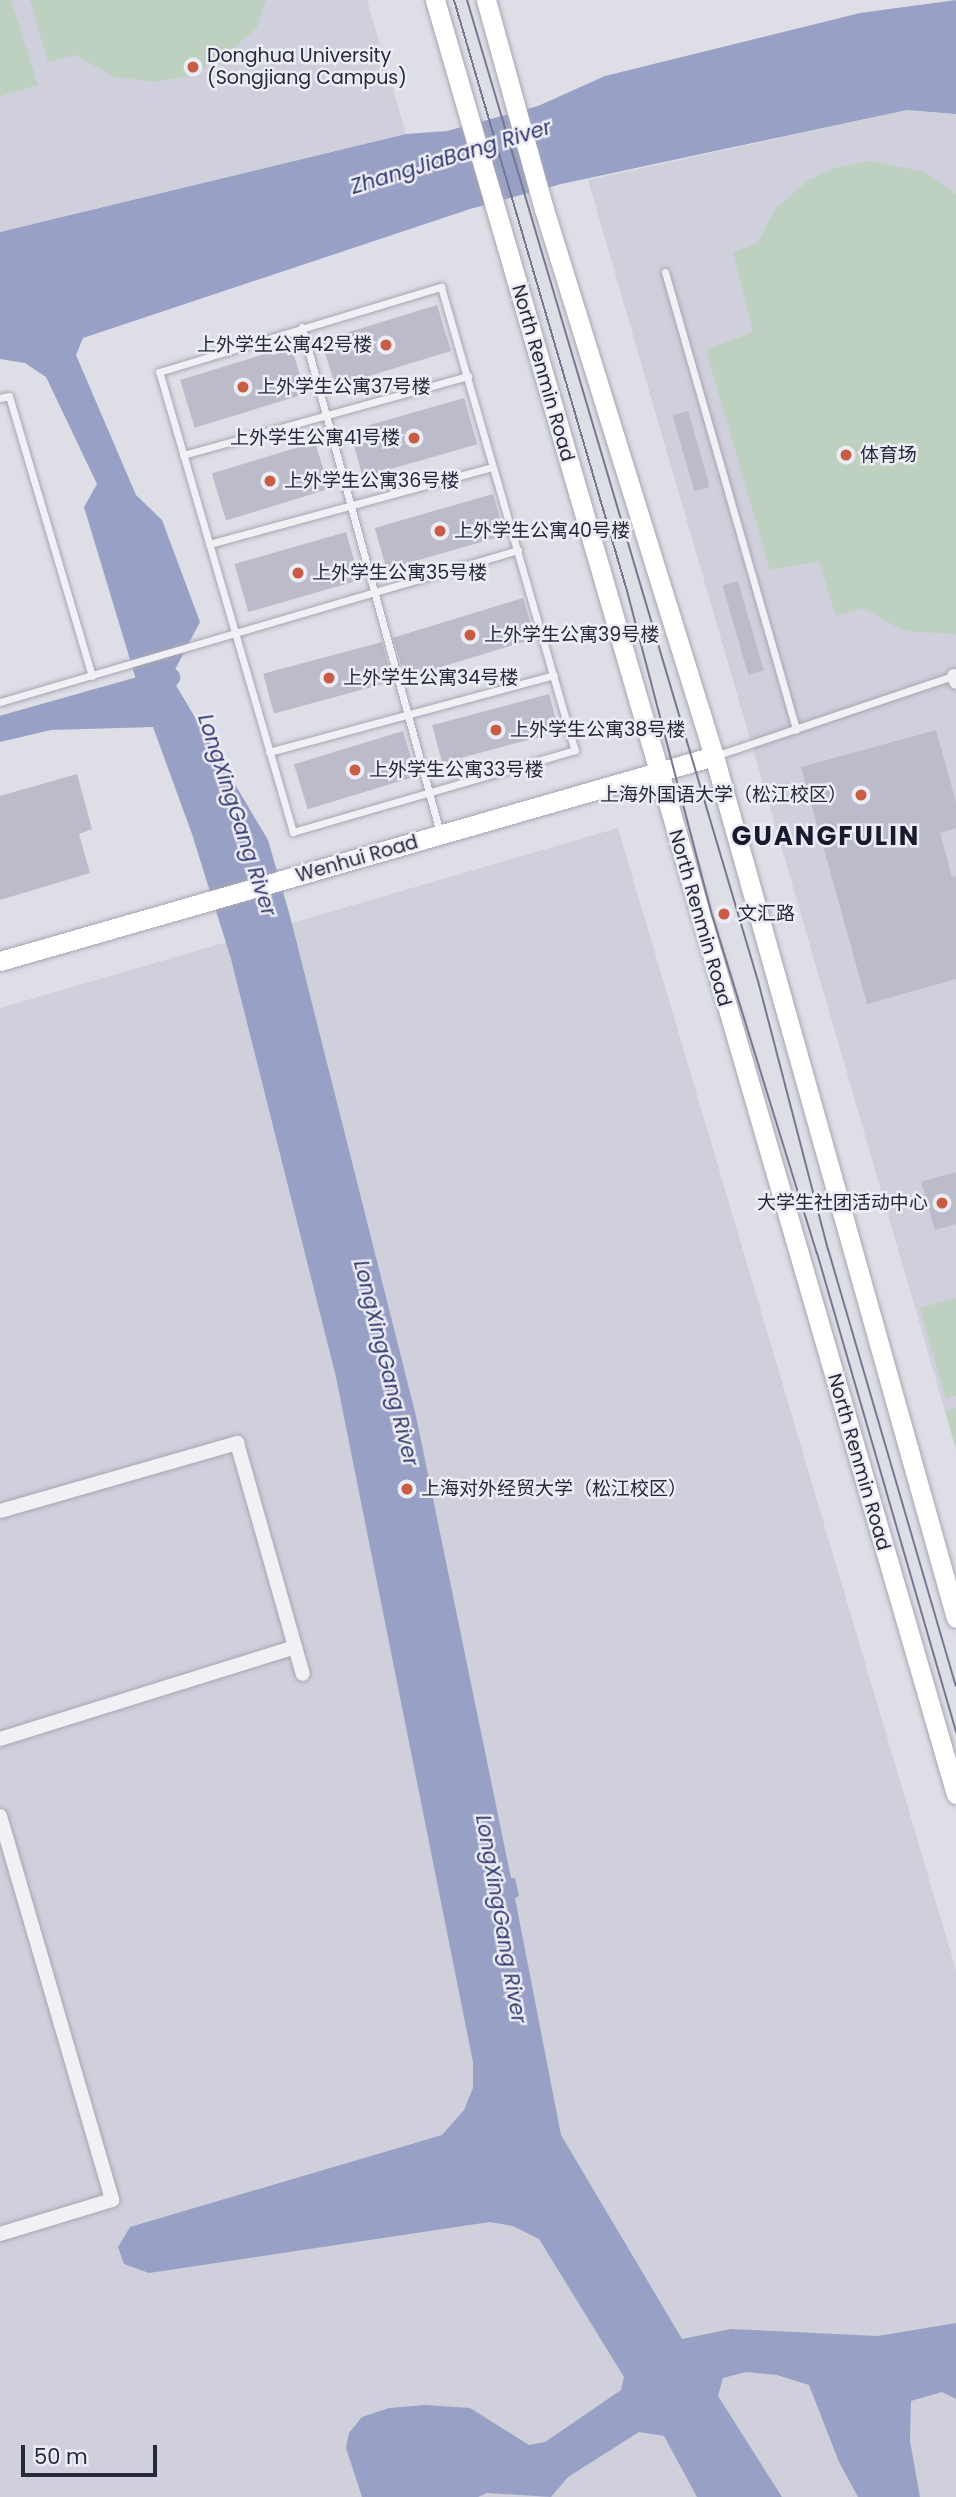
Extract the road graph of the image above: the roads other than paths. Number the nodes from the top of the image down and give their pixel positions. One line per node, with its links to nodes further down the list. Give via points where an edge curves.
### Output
1 (435, 0): 23 (main road, North Renmin Road)
2 (486, 0): 22 (main road, via 544,209)
3 (665, 272): 20 (lane)
4 (302, 327): 5 (lane, via 441,287); 7 (lane); 8 (lane, via 159,372)
5 (468, 376): 7 (lane); 9 (lane)
6 (0, 398): 16 (lane, via 9,396)
7 (327, 415): 8 (lane); 10 (lane)
8 (183, 455): 11 (lane)
9 (493, 467): 10 (lane); 12 (lane)
10 (352, 505): 11 (lane); 13 (lane)
11 (209, 544): 14 (lane)
12 (517, 550): 13 (lane); 15 (lane)
13 (376, 590): 14 (lane); 19 (lane)
14 (234, 631): 16 (lane, via 124,662); 21 (lane)
15 (554, 675): 19 (lane); 24 (lane, via 575,750)
16 (92, 676): 18 (lane)
17 (955, 677): 20 (lane)
18 (0, 702)
19 (410, 714): 21 (lane); 24 (lane)
20 (796, 730): 22 (lane)
21 (270, 752): 24 (lane, via 293,832)
22 (714, 756): 23 (main road, Wenhui Road); 28 (main road)
23 (658, 771): 25 (main road, Wenhui Road); 32 (main road, North Renmin Road)
24 (430, 790): 25 (lane)
25 (440, 835): 26 (main road, Wenhui Road)
26 (0, 961)
27 (0, 1511): 29 (street, via 237,1443)
28 (956, 1618)
29 (295, 1647): 30 (street); 31 (street)
30 (303, 1674)
31 (0, 1739)
32 (956, 1794)
33 (0, 1816): 34 (street, via 112,2200)
34 (0, 2234)

